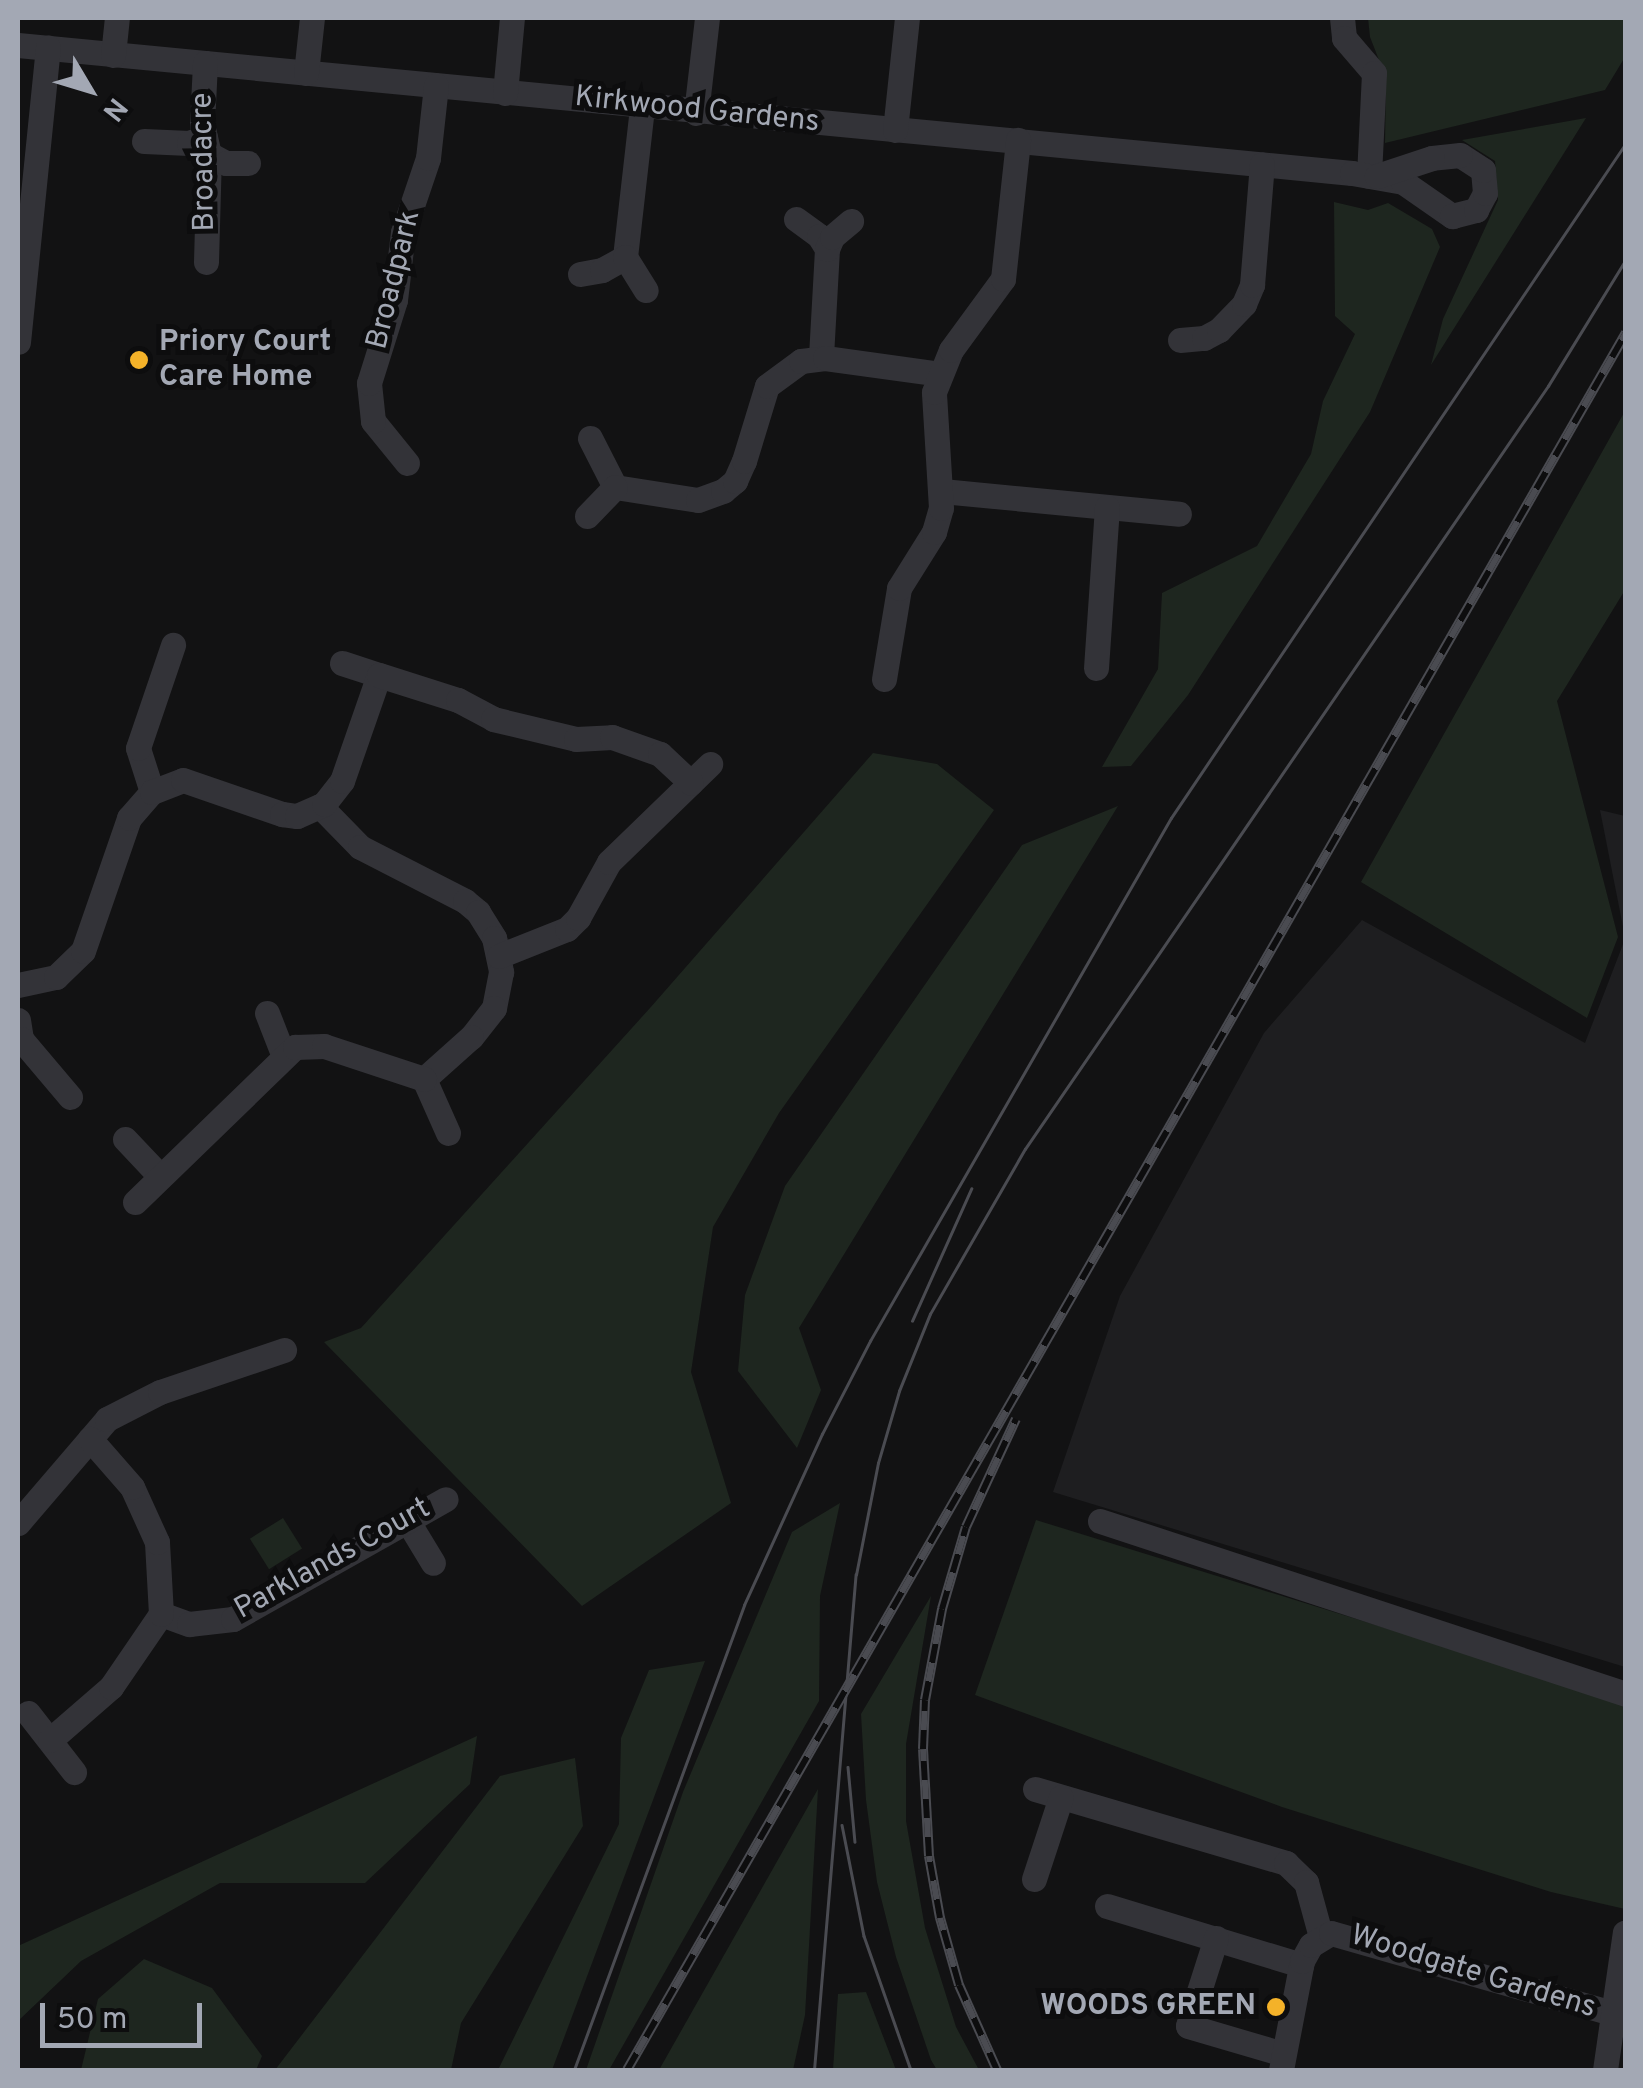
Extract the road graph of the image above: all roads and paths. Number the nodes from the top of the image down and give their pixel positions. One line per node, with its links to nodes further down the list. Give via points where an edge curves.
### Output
1 (117, 18): 9 (street)
2 (312, 18): 11 (street)
3 (512, 18): 13 (street)
4 (707, 18): 15 (street)
5 (906, 18): 16 (street)
6 (1342, 18): 21 (street, Kirkwood Gardens, via 1344,38 1374,73 1373,176)
7 (18, 45): 8 (street, Kirkwood Gardens)
8 (48, 48): 9 (street, Kirkwood Gardens); 30 (street)
9 (113, 55): 10 (street, Kirkwood Gardens)
10 (205, 62): 11 (street, Kirkwood Gardens); 19 (street, Broadacre)
11 (306, 72): 12 (street, Kirkwood Gardens)
12 (436, 85): 13 (street, Kirkwood Gardens); 34 (street, Broadpark, via 428,158 402,232 396,300 369,383 382,438)
13 (505, 93): 14 (street, Kirkwood Gardens)
14 (642, 107): 15 (street, Kirkwood Gardens); 25 (street)
15 (696, 113): 16 (street, Kirkwood Gardens)
16 (895, 130): 17 (street, Kirkwood Gardens)
17 (1018, 140): 21 (street, Kirkwood Gardens); 32 (street, via 1003,278)
18 (144, 141): 19 (street)
19 (208, 146): 20 (street, via 226,163); 26 (street, Broadacre)
20 (248, 163)
21 (1262, 164): 29 (street, via 1252,285 1244,304 1219,330)
22 (796, 219): 24 (street)
23 (851, 221): 24 (street)
24 (827, 249): 31 (street)
25 (625, 257): 27 (street); 28 (street)
26 (206, 262)
27 (580, 274)
28 (646, 290)
29 (1180, 340)
30 (18, 342)
31 (821, 358): 32 (street); 35 (street, via 801,361 767,386 744,462 722,491 698,500)
32 (940, 374): 36 (street, via 932,410)
33 (590, 438): 35 (street)
34 (407, 463)
35 (614, 486): 39 (street)
36 (942, 490): 37 (street); 44 (street, via 934,532 900,588)
37 (1107, 507): 38 (street); 42 (street)
38 (1178, 514)
39 (587, 516)
40 (172, 645): 47 (street, via 138,748)
41 (342, 663): 43 (street)
42 (1096, 668)
43 (379, 675): 46 (street, via 494,719 628,742 660,754); 48 (street, via 342,781)
44 (884, 679)
45 (710, 764): 46 (street)
46 (690, 783): 49 (street, via 609,862 566,929)
47 (152, 792): 48 (street, via 184,780 282,814 297,816); 50 (street, via 129,818 83,951 56,978)
48 (320, 806): 49 (street, via 360,847 478,912)
49 (499, 956): 54 (street, via 499,990 485,1024)
50 (18, 985)
51 (267, 1014): 53 (street)
52 (18, 1020): 55 (street, via 21,1039)
53 (283, 1054): 54 (street, via 324,1046); 58 (street)
54 (424, 1078): 56 (street)
55 (70, 1097)
56 (448, 1132)
57 (125, 1139): 58 (street)
58 (160, 1176): 59 (street)
59 (135, 1202)
60 (284, 1350): 61 (street, via 160,1392 108,1419)
61 (90, 1439): 65 (street); 67 (street, via 132,1487 157,1542)
62 (446, 1499): 63 (street, Parklands Court)
63 (407, 1520): 66 (street); 67 (street, Parklands Court, via 233,1618 189,1624)
64 (1100, 1521): 68 (street)
65 (18, 1523)
66 (433, 1564)
67 (161, 1614): 70 (street, via 111,1686)
68 (1626, 1694)
69 (28, 1712): 70 (street)
70 (50, 1740): 71 (street)
71 (74, 1772)
72 (1035, 1789): 73 (street, Woodgate Gardens)
73 (1061, 1797): 74 (street); 77 (street, Woodgate Gardens, via 1286,1862 1306,1882)
74 (1034, 1879)
75 (1108, 1906): 78 (street)
76 (1625, 1932): 80 (street)
77 (1321, 1937): 79 (street, Woodgate Gardens); 80 (street, Woodgate Gardens, via 1340,1932)
78 (1216, 1938): 79 (street); 81 (street, via 1188,2026)
79 (1301, 1965): 81 (street, Woodgate Gardens)
80 (1619, 2016): 82 (street)
81 (1282, 2062)
82 (1605, 2070)

